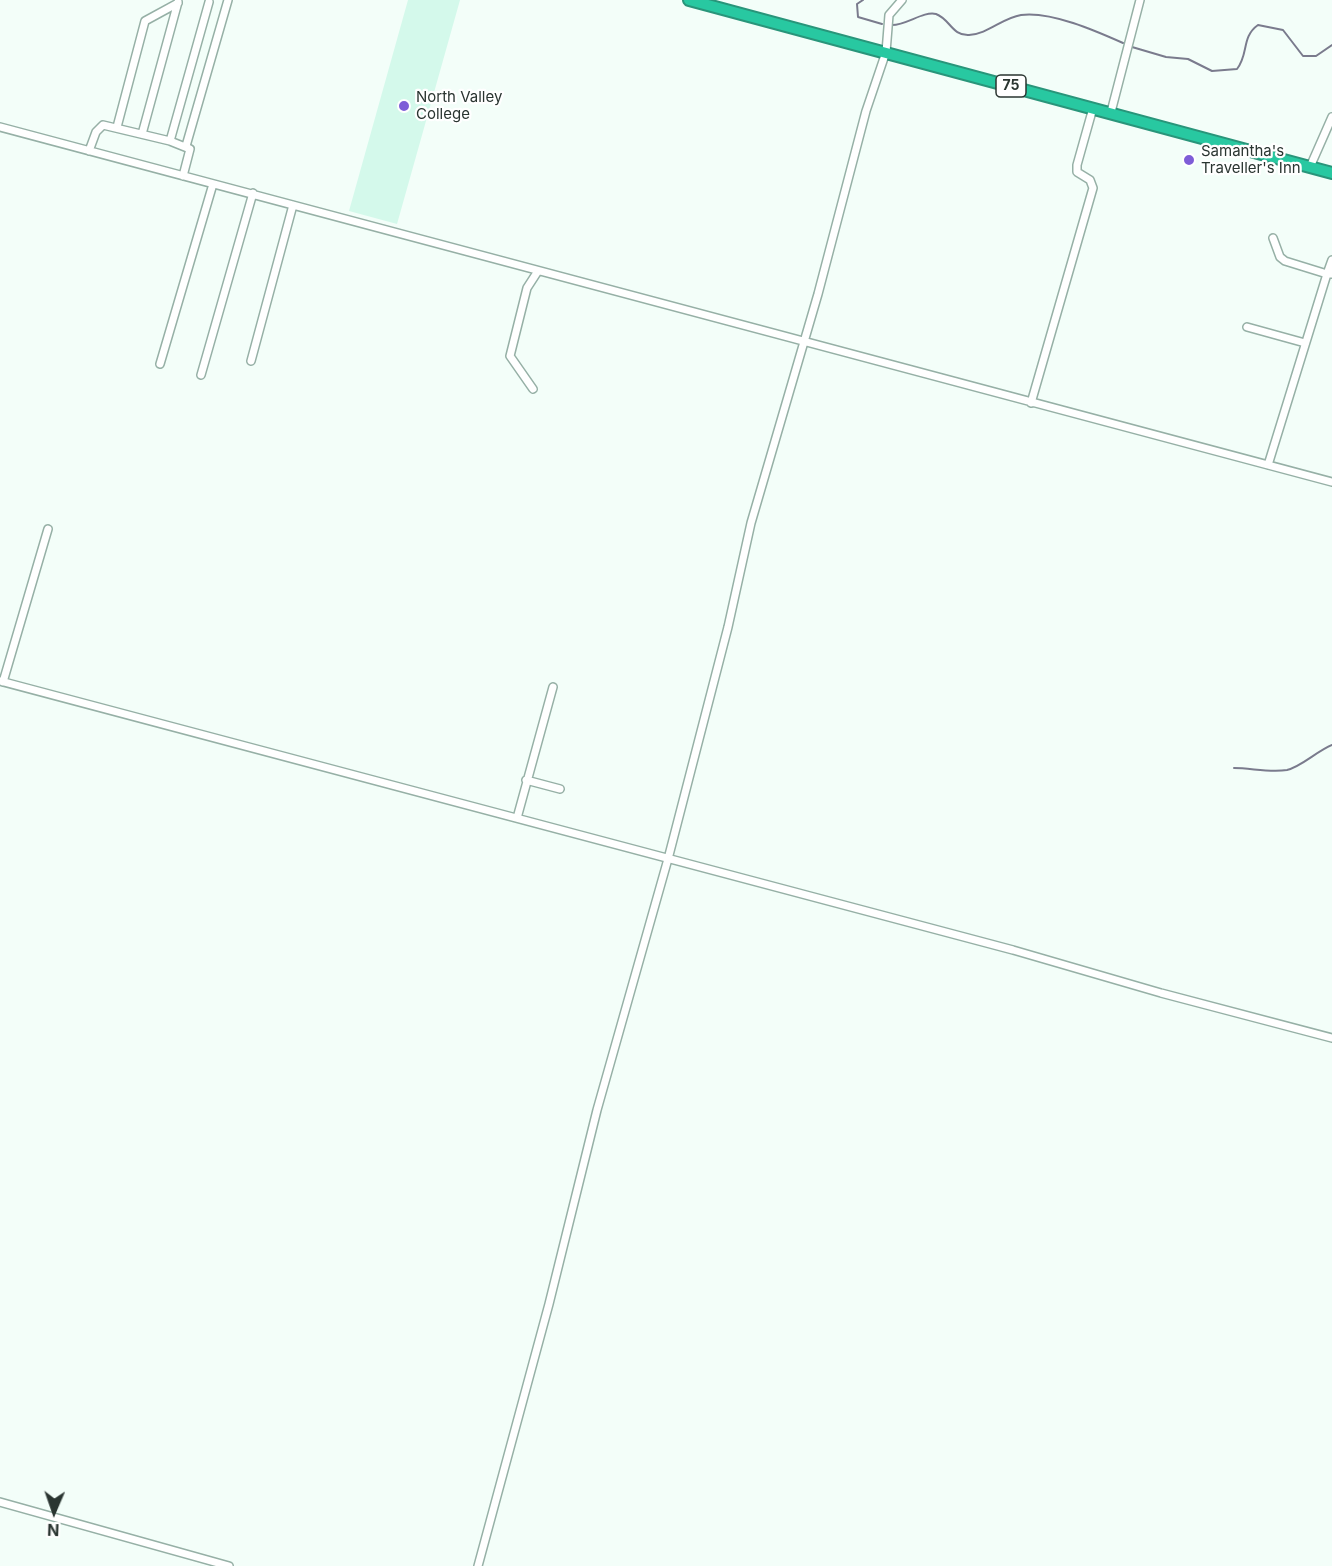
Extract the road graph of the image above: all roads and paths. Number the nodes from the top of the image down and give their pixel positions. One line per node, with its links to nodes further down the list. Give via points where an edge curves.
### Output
1 (228, 0): 15 (street)
2 (690, 0): 7 (highway, 75)
3 (902, 0): 7 (street, via 889,15)
4 (1140, 0): 9 (street)
5 (178, 2): 12 (street, via 145,21); 13 (street)
6 (209, 2): 14 (street)
7 (886, 52): 8 (highway, 75); 28 (street, via 866,111)
8 (1093, 108): 9 (highway, 75); 34 (street, via 1077,165 1077,172 1090,180 1093,189)
9 (1111, 112): 17 (highway, 75)
10 (1332, 117): 17 (street)
11 (0, 127): 16 (street)
12 (117, 127): 13 (street); 16 (street, via 99,127)
13 (142, 134): 14 (street)
14 (170, 141): 15 (street)
15 (186, 147): 19 (street, via 190,151)
16 (89, 151): 19 (street)
17 (1310, 167): 18 (highway, 75)
18 (1332, 173)
19 (183, 176): 20 (street)
20 (213, 184): 21 (street); 31 (street)
21 (253, 194): 22 (street); 32 (street)
22 (293, 205): 25 (street); 30 (street)
23 (1273, 238): 26 (street, via 1282,259)
24 (1332, 260): 26 (street)
25 (538, 271): 28 (street); 33 (street, via 527,288 510,356)
26 (1330, 274): 29 (street)
27 (1247, 327): 29 (street)
28 (804, 342): 34 (street); 43 (street, via 751,523)
29 (1305, 343): 35 (street)
30 (251, 361)
31 (160, 364)
32 (201, 375)
33 (533, 389)
34 (1031, 403): 35 (street)
35 (1268, 465): 36 (street)
36 (1332, 482)
37 (48, 529): 38 (street)
38 (2, 682): 42 (street)
39 (553, 687): 40 (street)
40 (526, 780): 41 (street); 42 (street)
41 (561, 789)
42 (517, 818): 43 (street)
43 (668, 859): 44 (street); 47 (street, via 597,1110)
44 (1332, 1038)
45 (0, 1502): 46 (street)
46 (229, 1566)
47 (478, 1566)

